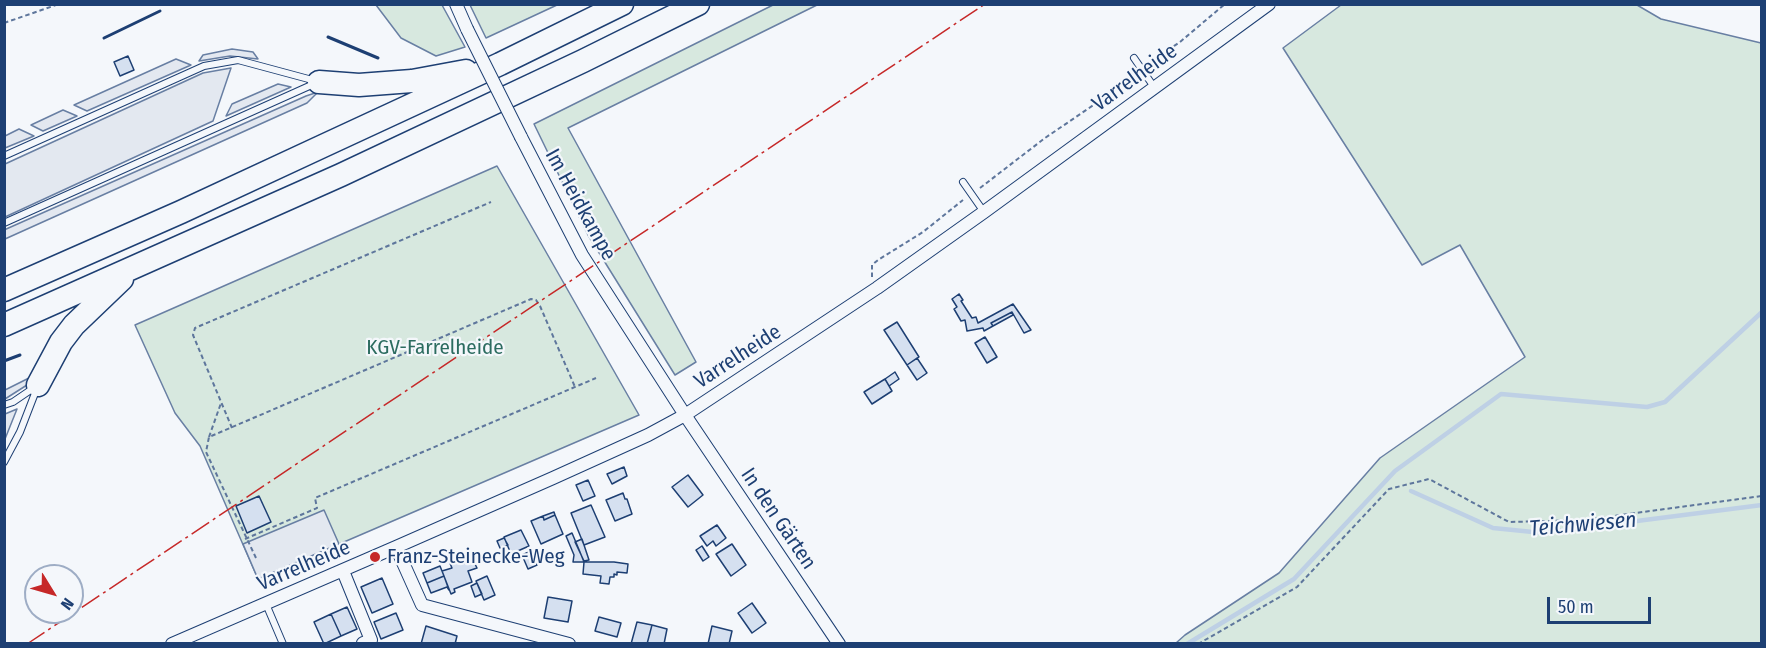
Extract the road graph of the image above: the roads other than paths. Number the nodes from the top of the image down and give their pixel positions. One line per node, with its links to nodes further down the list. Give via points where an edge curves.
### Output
1 (456, 4): 18 (street, Im Heidkampe, bridge, via 582,255)
2 (622, 4): 6 (highway)
3 (699, 4): 13 (highway, via 362,165)
4 (1269, 4): 8 (street, Varrelheide)
5 (1134, 58): 8 (lane)
6 (500, 64): 7 (highway, via 401,82); 14 (highway)
7 (319, 82): 9 (lane, via 238,60 204,66); 12 (lane)
8 (1154, 88): 11 (street, Varrelheide)
9 (4, 156)
10 (963, 182): 11 (lane)
11 (984, 212): 18 (street, Varrelheide, via 878,288)
12 (4, 223)
13 (133, 268): 15 (highway); 16 (highway, via 74,325)
14 (4, 290)
15 (4, 325)
16 (38, 385): 17 (lane); 19 (lane)
17 (4, 405)
18 (685, 415): 20 (street, Varrelheide); 27 (street, In den Gärten)
19 (4, 462)
20 (396, 548): 21 (street, Varrelheide); 26 (street, via 422,605)
21 (343, 570): 22 (street, Varrelheide); 23 (street, via 371,640)
22 (266, 603): 24 (street, Varrelheide); 25 (lane)
23 (363, 643)
24 (172, 644)
25 (283, 644)
26 (569, 644)
27 (839, 644)

